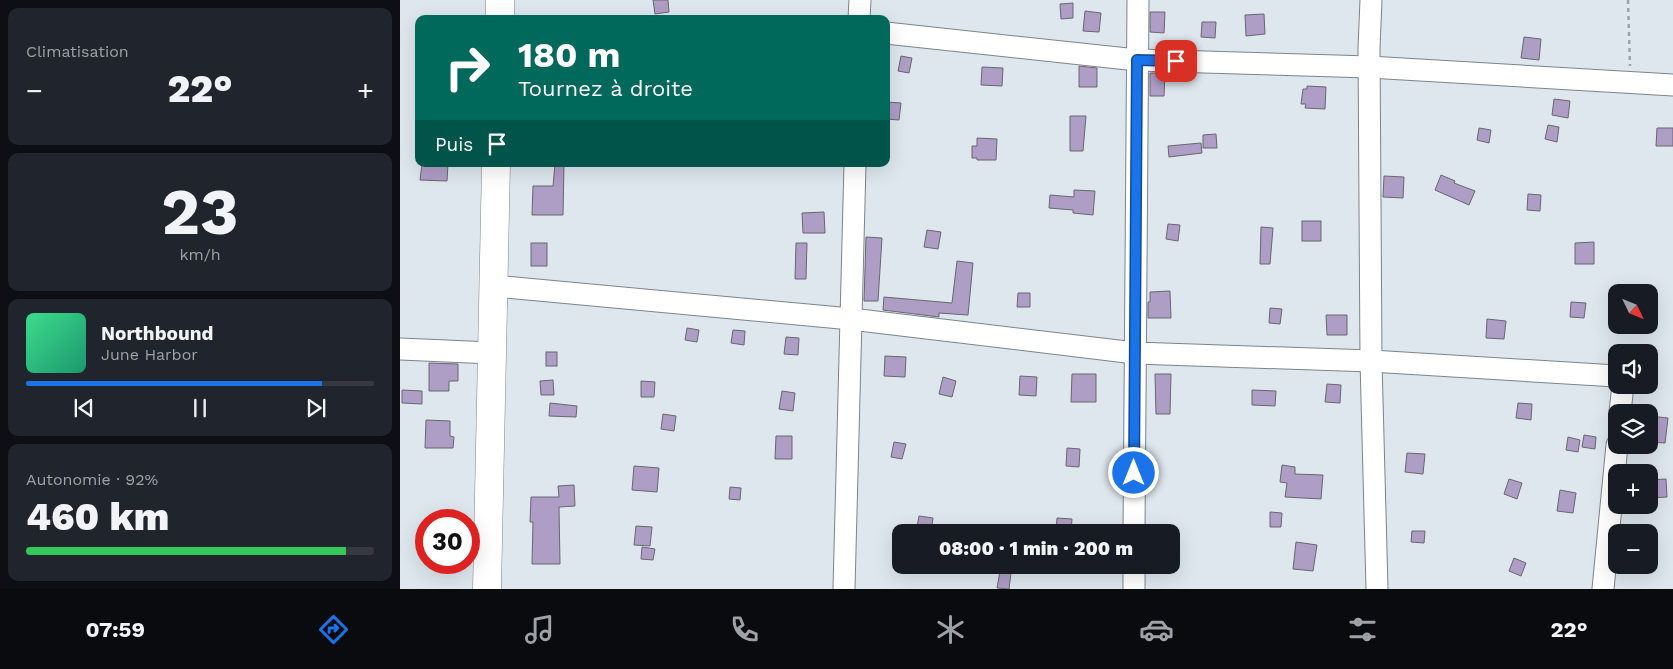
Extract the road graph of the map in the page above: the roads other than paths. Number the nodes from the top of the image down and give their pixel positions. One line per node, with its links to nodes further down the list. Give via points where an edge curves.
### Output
1 (500, 0): 5 (main road)
2 (860, 0): 6 (street)
3 (1138, 0): 8 (street)
4 (1371, 0): 9 (street)
5 (500, 15)
6 (859, 15)
7 (890, 33): 8 (street)
8 (1137, 60): 9 (street); 17 (street)
9 (1369, 67): 10 (street); 18 (street)
10 (1673, 85)
11 (496, 167): 13 (main road)
12 (855, 167): 14 (street)
13 (494, 286): 14 (street); 16 (main road)
14 (851, 319): 17 (street); 24 (street)
15 (400, 349): 16 (street)
16 (492, 353): 23 (main road)
17 (1135, 353): 18 (street); 21 (street)
18 (1372, 361): 19 (street); 26 (street)
19 (1608, 376)
20 (1616, 454): 27 (street)
21 (1134, 524)
22 (1134, 574): 25 (street)
23 (487, 589)
24 (844, 589)
25 (1134, 589)
26 (1377, 589)
27 (1603, 589)

